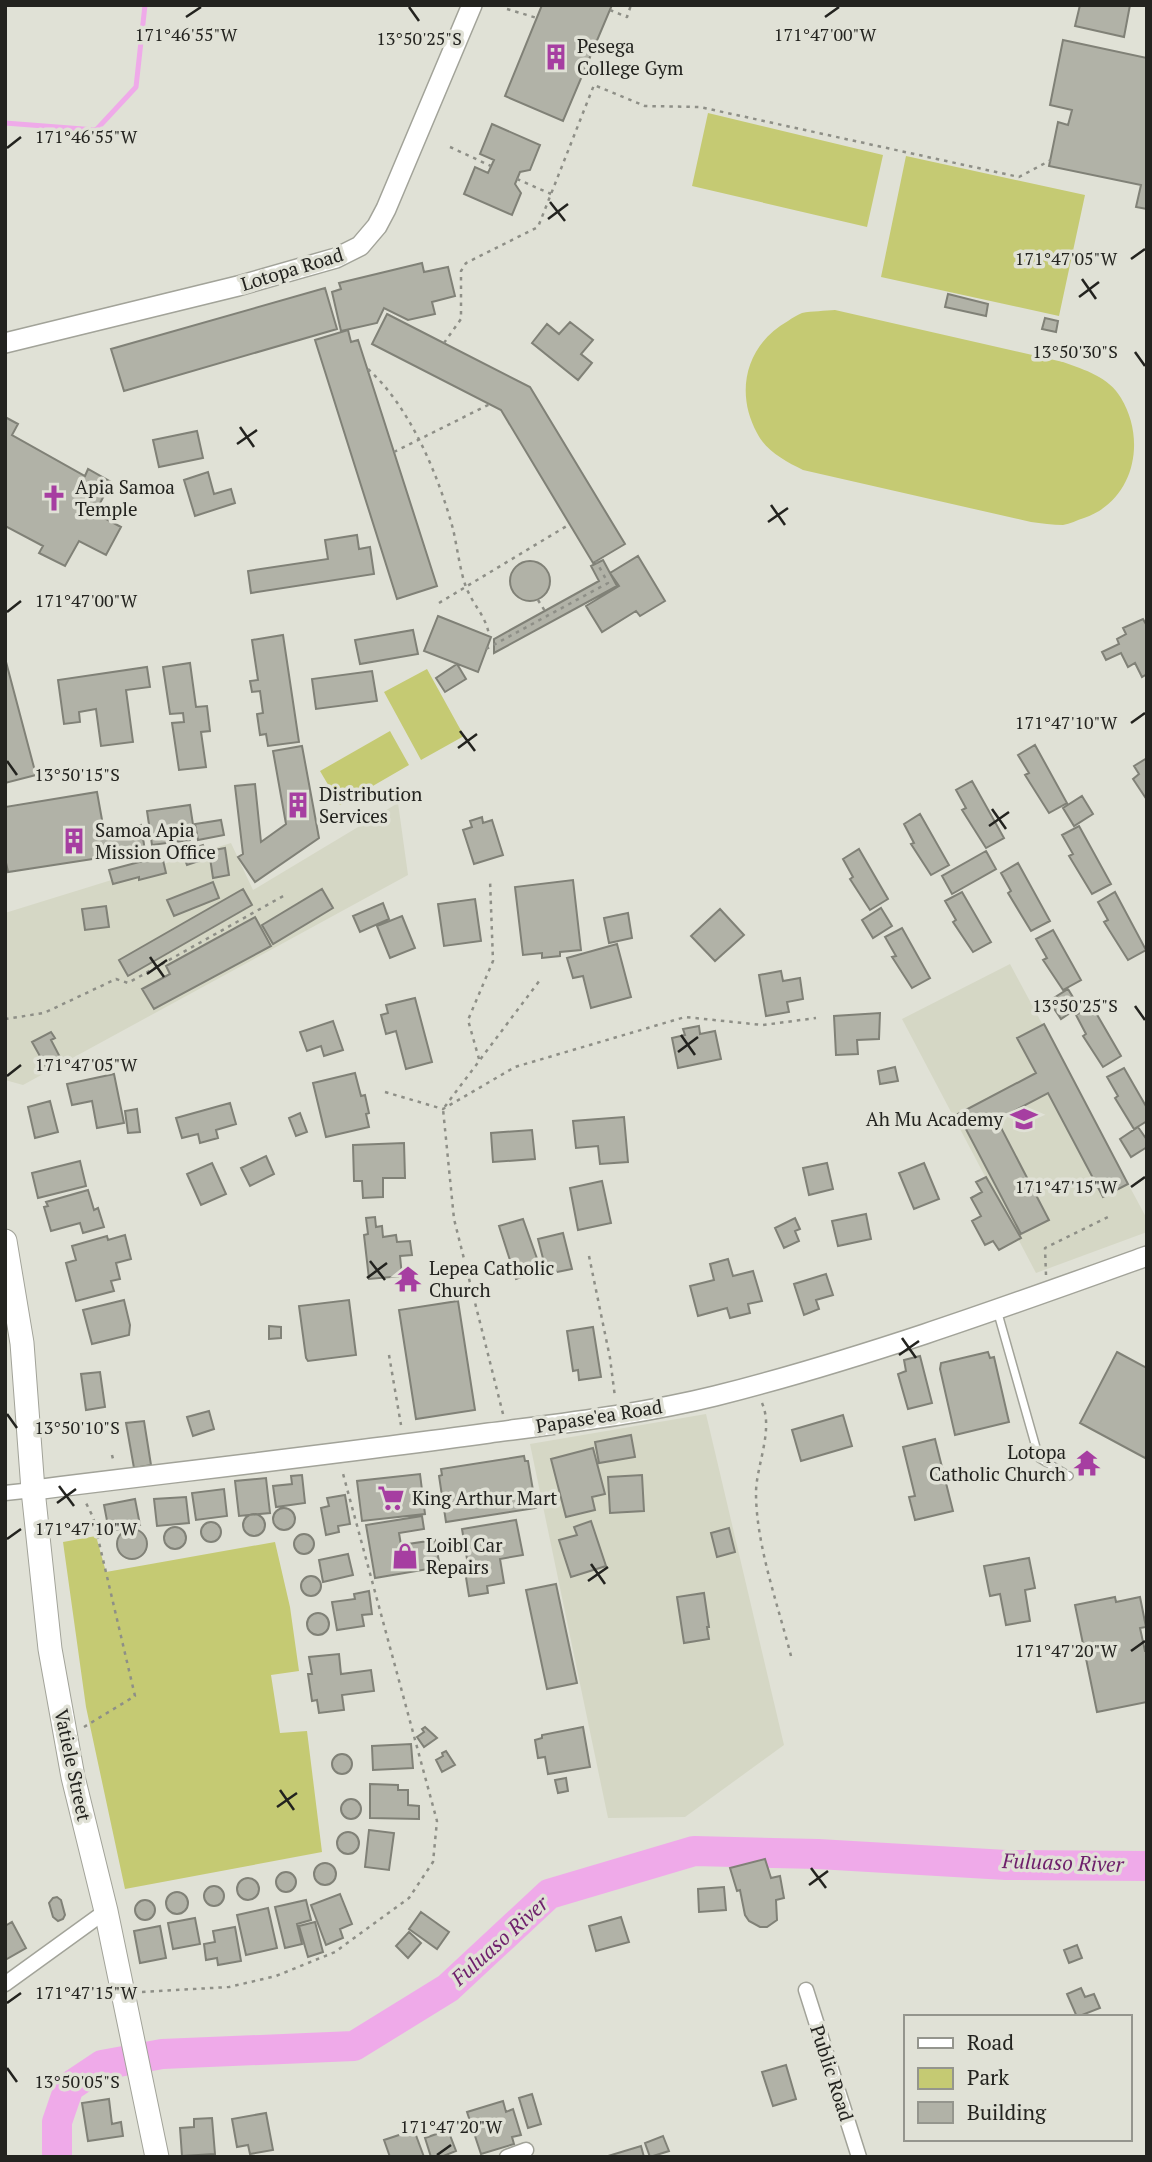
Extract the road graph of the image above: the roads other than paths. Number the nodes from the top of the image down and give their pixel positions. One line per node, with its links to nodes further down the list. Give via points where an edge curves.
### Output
1 (472, 5): 2 (main road, Lotopa Road, via 386,209 360,246 336,258 238,286)
2 (5, 342)
3 (5, 1241): 7 (main road, Vatiele Street, via 22,1343)
4 (1147, 1256): 5 (main road, Papase'ea Road)
5 (997, 1310): 6 (lane, via 1039,1458); 7 (main road, Papase'ea Road, via 714,1396 618,1414 405,1446)
6 (1069, 1476)
7 (33, 1490): 8 (street); 9 (main road, Vatiele Street, via 66,1738)
8 (5, 1493)
9 (106, 1911): 10 (street); 13 (main road, Vatiele Street)
10 (5, 1984)
11 (806, 1990): 15 (street, Public Road)
12 (526, 2150): 14 (street)
13 (156, 2157)
14 (507, 2157)
15 (859, 2157)

